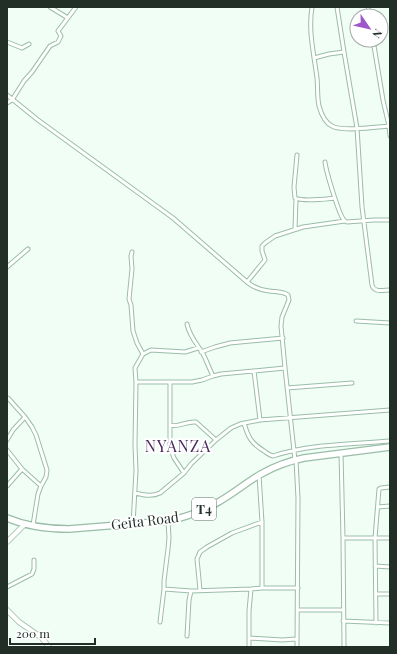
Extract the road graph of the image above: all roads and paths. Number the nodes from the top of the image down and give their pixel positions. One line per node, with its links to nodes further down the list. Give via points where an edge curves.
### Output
1 (50, 7): 5 (street)
2 (76, 7): 5 (street)
3 (312, 7): 10 (street)
4 (337, 7): 9 (street)
5 (68, 18): 12 (street, via 58,31 61,36 58,42 50,46 24,81)
6 (7, 42): 7 (street, via 22,48)
7 (29, 44)
8 (374, 48): 14 (street, via 384,107)
9 (344, 52): 10 (street); 15 (street)
10 (314, 58): 15 (street, via 320,110 327,122 335,128)
11 (7, 95): 12 (street)
12 (13, 101): 13 (street); 28 (street, via 173,218)
13 (7, 103)
14 (390, 126): 15 (street); 16 (street)
15 (357, 128): 23 (street)
16 (390, 136)
17 (297, 155): 20 (street, via 294,187)
18 (325, 162): 19 (street)
19 (334, 198): 20 (street); 22 (street)
20 (296, 199): 24 (street)
21 (390, 220): 23 (street)
22 (345, 221): 23 (street); 24 (street)
23 (363, 221): 29 (street, via 372,287 376,290)
24 (294, 229): 28 (street, via 263,244 265,260)
25 (28, 249): 27 (street)
26 (132, 252): 36 (street, via 129,299 134,335)
27 (7, 267)
28 (247, 282): 33 (street, via 263,290 285,292 288,295 289,300 282,317)
29 (390, 290)
30 (356, 321): 31 (street)
31 (390, 322)
32 (187, 324): 34 (street)
33 (283, 338): 35 (street, via 230,343); 37 (street)
34 (198, 348): 35 (street); 36 (street, via 185,352 151,350)
35 (201, 352): 39 (street)
36 (143, 354): 40 (street, via 134,368)
37 (285, 368): 38 (street); 43 (street)
38 (254, 371): 39 (street); 48 (street)
39 (212, 376): 41 (street, via 192,382)
40 (136, 382): 41 (street); 65 (street)
41 (170, 382): 50 (street)
42 (352, 383): 43 (street)
43 (287, 388): 47 (street)
44 (7, 398): 46 (street)
45 (390, 410): 47 (street)
46 (25, 417): 51 (street); 63 (street, via 36,434 47,470)
47 (291, 417): 48 (street); 56 (street)
48 (260, 420): 49 (street)
49 (244, 423): 52 (street, via 231,428); 56 (street, via 253,443 269,455)
50 (170, 424): 52 (street, via 175,426 196,422); 60 (street, via 170,447)
51 (7, 440)
52 (216, 440): 60 (street)
53 (390, 441): 56 (street)
54 (390, 446): 57 (highway, Geita Road / T4)
55 (7, 450): 59 (street)
56 (294, 450): 58 (street)
57 (341, 453): 58 (highway, Geita Road / T4); 74 (street)
58 (296, 460): 61 (highway, Geita Road / T4); 83 (street)
59 (22, 469): 62 (street); 63 (street)
60 (184, 473): 65 (street, via 160,493 152,496)
61 (259, 474): 69 (highway, Geita Road / T4, via 220,501); 70 (street)
62 (7, 486)
63 (41, 486): 73 (street)
64 (390, 487): 67 (street, via 380,488)
65 (135, 493): 72 (street)
66 (390, 506): 67 (street)
67 (378, 507): 75 (street)
68 (7, 518): 71 (highway, Geita Road / T4)
69 (168, 521): 72 (highway, Geita Road / T4); 84 (street)
70 (262, 522): 82 (street); 86 (street, via 232,533 200,552 197,559)
71 (25, 524): 73 (highway, Geita Road / T4); 77 (street)
72 (133, 524): 73 (highway, Geita Road / T4, via 69,529)
73 (33, 525)
74 (343, 538): 75 (street); 92 (street)
75 (375, 538): 76 (street); 79 (street)
76 (390, 538)
77 (7, 542)
78 (34, 560): 81 (street, via 32,574)
79 (375, 566): 80 (street); 88 (street)
80 (390, 567)
81 (7, 587)
82 (262, 588): 83 (street); 85 (street)
83 (298, 588): 91 (street)
84 (164, 589): 87 (street); 94 (street)
85 (251, 589): 86 (street); 98 (street)
86 (200, 590): 87 (street)
87 (191, 591): 97 (street)
88 (376, 594): 89 (street); 95 (street)
89 (390, 594)
90 (7, 610): 100 (street, via 42,638)
91 (298, 610): 92 (street); 99 (street)
92 (344, 610): 93 (street)
93 (344, 621): 95 (street); 103 (street)
94 (160, 622)
95 (376, 623): 96 (street)
96 (390, 623)
97 (186, 636)
98 (249, 638): 99 (street); 101 (street)
99 (296, 639): 102 (street)
100 (49, 647)
101 (249, 647)
102 (297, 647)
103 (344, 647)

